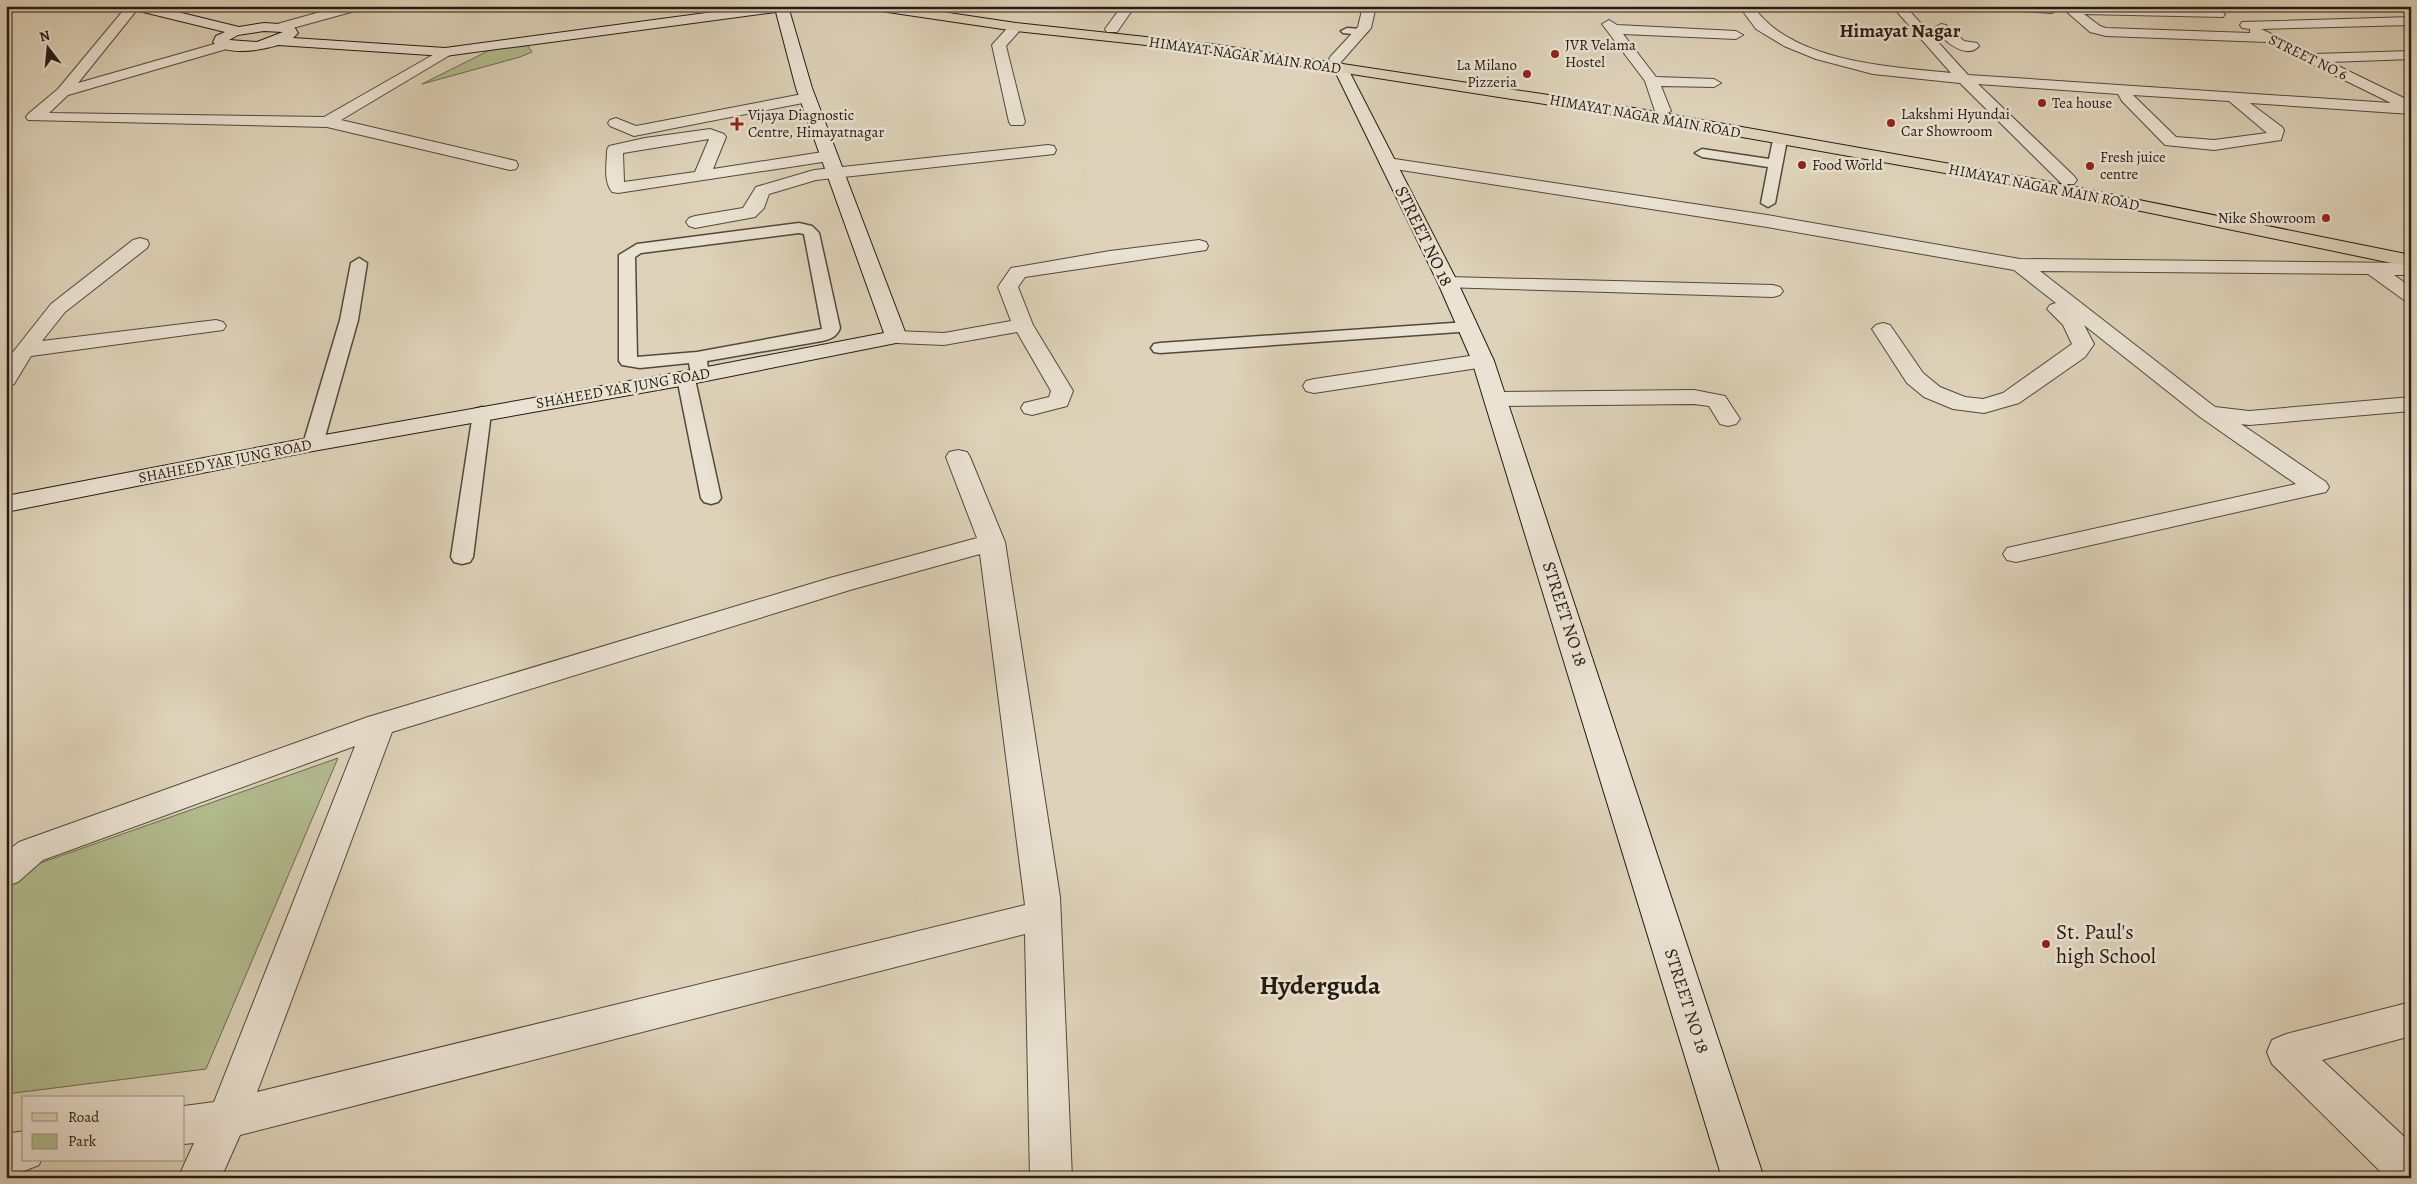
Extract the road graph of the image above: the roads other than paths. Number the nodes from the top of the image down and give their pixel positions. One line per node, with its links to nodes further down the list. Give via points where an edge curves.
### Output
1 (135, 6): 22 (street); 36 (street)
2 (358, 6): 17 (street)
3 (874, 6): 18 (main road, HIMAYAT NAGAR MAIN ROAD)
4 (941, 6): 21 (main road, via 1010,18)
5 (1370, 6): 31 (street, via 1364,28 1354,31)
6 (1751, 6): 32 (street, via 1749,10 1760,26 1821,56 1873,70)
7 (1898, 6): 19 (street)
8 (2007, 6): 12 (street)
9 (2205, 6): 13 (street, STREET NO 6)
10 (782, 7): 28 (street); 38 (street)
11 (1125, 7): 21 (street)
12 (2052, 8)
13 (2218, 14): 16 (street, STREET NO 6); 24 (street, via 2088,9 2074,12 2095,29 2106,32)
14 (1929, 16): 20 (street)
15 (2411, 21): 16 (street)
16 (2243, 25): 24 (street, STREET NO 6)
17 (282, 27): 22 (street); 25 (street, via 291,33)
18 (1016, 27): 31 (main road, HIMAYAT NAGAR MAIN ROAD); 43 (street, via 999,45)
19 (1917, 27): 20 (street); 32 (street)
20 (1941, 28): 27 (street, via 1960,45)
21 (1112, 29): 31 (main road, via 1283,50)
22 (239, 31): 26 (street, via 221,39)
23 (1736, 35): 33 (street, via 1611,26)
24 (2271, 38): 30 (street, STREET NO 6)
25 (275, 41): 26 (street); 28 (street)
26 (225, 45): 36 (street)
27 (1972, 46)
28 (445, 52): 41 (street)
29 (2411, 55): 30 (street)
30 (2310, 58): 39 (street, STREET NO 6)
31 (1339, 64): 40 (main road); 44 (main road, HIMAYAT NAGAR MAIN ROAD); 47 (street, STREET NO 18)
32 (1964, 79): 35 (street); 52 (street)
33 (1652, 81): 34 (street); 40 (street)
34 (1714, 83)
35 (2124, 90): 37 (street); 37 (street, via 2127,98 2171,142 2214,145 2275,137 2276,130)
36 (63, 92): 41 (street, via 34,117)
37 (2233, 97): 39 (street)
38 (808, 98): 42 (street, via 634,131); 48 (street)
39 (2411, 108)
40 (1663, 111): 52 (main road)
41 (327, 122): 50 (street)
42 (616, 122)
43 (1017, 122)
44 (1780, 140): 49 (lane); 58 (main road, HIMAYAT NAGAR MAIN ROAD, via 2035,184)
45 (1048, 150): 48 (street)
46 (1702, 154): 49 (lane)
47 (1388, 163): 60 (street, via 1768,221 1981,258); 63 (street, STREET NO 18)
48 (832, 164): 51 (street); 54 (street, via 814,175 762,190 755,208 749,213); 70 (street)
49 (1775, 164): 53 (lane)
50 (510, 165)
51 (702, 176): 51 (street, via 618,188 614,152 645,142 715,135 718,137)
52 (2068, 180): 55 (main road)
53 (1768, 203)
54 (695, 222)
55 (2394, 242)
56 (140, 244): 72 (street, via 58,308)
57 (1199, 246): 66 (street, via 1018,272 1008,287)
58 (2411, 261)
59 (360, 263): 83 (lane, via 349,320)
60 (2006, 267): 61 (street); 69 (street, via 2072,322 2084,344 2011,398 1984,406 1961,404 1932,392 1915,378); 80 (street)
61 (2370, 267): 62 (street); 65 (street)
62 (2411, 269)
63 (1448, 283): 64 (street); 68 (street, STREET NO 18)
64 (1773, 291)
65 (2411, 296)
66 (1023, 325): 70 (street, SHAHEED YAR JUNG ROAD, via 944,339); 79 (street, via 1062,391 1059,401)
67 (216, 326): 72 (street)
68 (1467, 327): 71 (lane); 73 (street, STREET NO 18)
69 (1883, 329)
70 (896, 337): 74 (street, SHAHEED YAR JUNG ROAD)
71 (1160, 348)
72 (24, 350): 75 (street)
73 (1483, 362): 76 (street); 77 (street, STREET NO 18)
74 (694, 370): 74 (lane, via 830,332 811,233 790,230 637,249 627,255 628,361); 81 (street, SHAHEED YAR JUNG ROAD); 85 (lane)
75 (6, 379)
76 (1314, 386)
77 (1496, 399): 82 (street, via 1694,397 1717,401); 101 (street, STREET NO 18)
78 (2411, 404): 80 (street, via 2249,418)
79 (1032, 408)
80 (2208, 412): 88 (street, via 2318,487)
81 (482, 413): 83 (street, SHAHEED YAR JUNG ROAD); 89 (lane)
82 (1728, 419)
83 (313, 444): 86 (street, SHAHEED YAR JUNG ROAD)
84 (958, 457): 87 (street)
85 (711, 498)
86 (6, 504)
87 (992, 542): 90 (street, via 840,584); 92 (street)
88 (2016, 554)
89 (462, 557)
90 (379, 725): 91 (street, via 31,851); 94 (street)
91 (6, 872)
92 (1043, 915): 94 (street); 100 (street)
93 (2411, 1019): 98 (street, via 2286,1052)
94 (227, 1119): 95 (street); 99 (street)
95 (185, 1126)
96 (22, 1151): 97 (street)
97 (6, 1154)
98 (2411, 1172)
99 (199, 1178)
100 (1051, 1178)
101 (1743, 1178)

